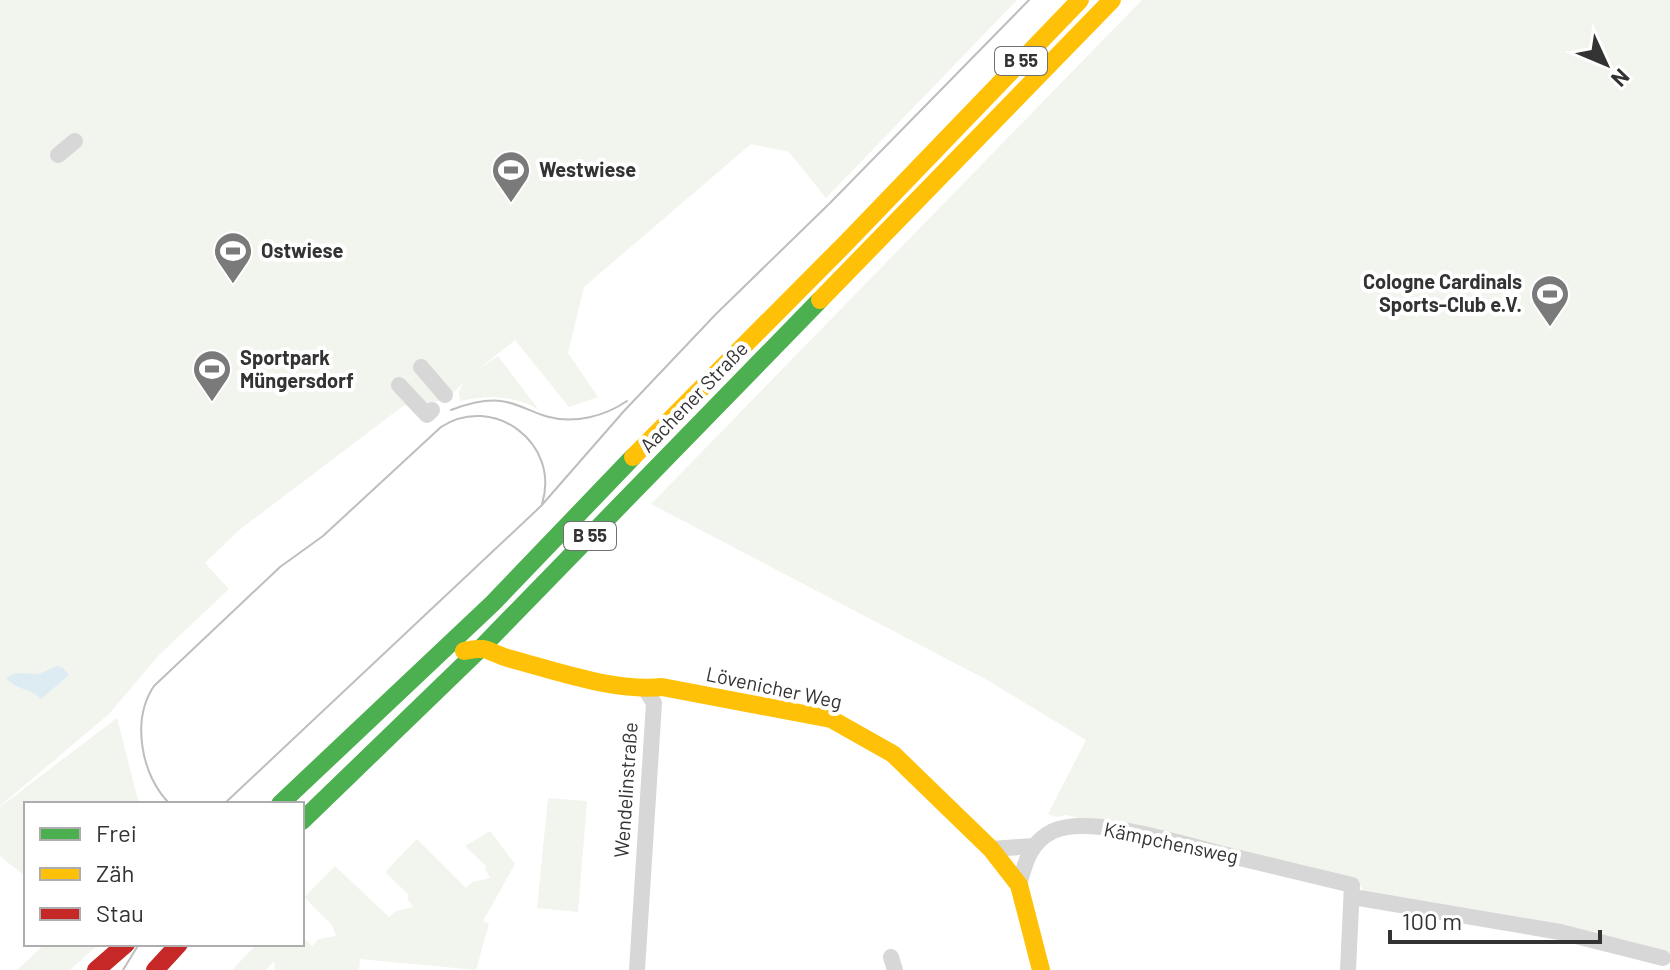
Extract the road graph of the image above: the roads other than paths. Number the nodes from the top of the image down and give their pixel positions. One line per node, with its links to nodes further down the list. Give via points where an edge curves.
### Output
1 (1080, 0): 9 (main road, Aachener Straße / B 55)
2 (1112, 0): 10 (main road, Aachener Straße / B 55)
3 (75, 141): 4 (street)
4 (58, 155)
5 (421, 367): 7 (street)
6 (399, 385): 8 (street, via 427,415)
7 (445, 395)
8 (432, 410)
9 (483, 613): 10 (street); 11 (main road, Aachener Straße / B 55)
10 (482, 647): 11 (main road); 12 (main road, via 536,666); 14 (main road, Aachener Straße / B 55)
11 (437, 656): 13 (main road, Aachener Straße / B 55)
12 (645, 689): 16 (main road, Lövenicher Weg, via 662,687 793,710 851,728 893,754); 24 (street, Wendelinstraße, via 654,703)
13 (282, 802)
14 (304, 819)
15 (1034, 846): 16 (street); 17 (street); 18 (street, Kämpchensweg, via 1052,831 1088,826 1141,834)
16 (991, 849): 17 (main road, Lövenicher Weg)
17 (1019, 885): 25 (main road, Lövenicher Weg)
18 (1353, 892): 21 (street, Kämpchensweg); 26 (street)
19 (124, 946): 22 (main road)
20 (177, 946): 23 (main road)
21 (1663, 958)
22 (96, 970)
23 (155, 970)
24 (637, 970)
25 (1041, 970)
26 (1348, 970)

